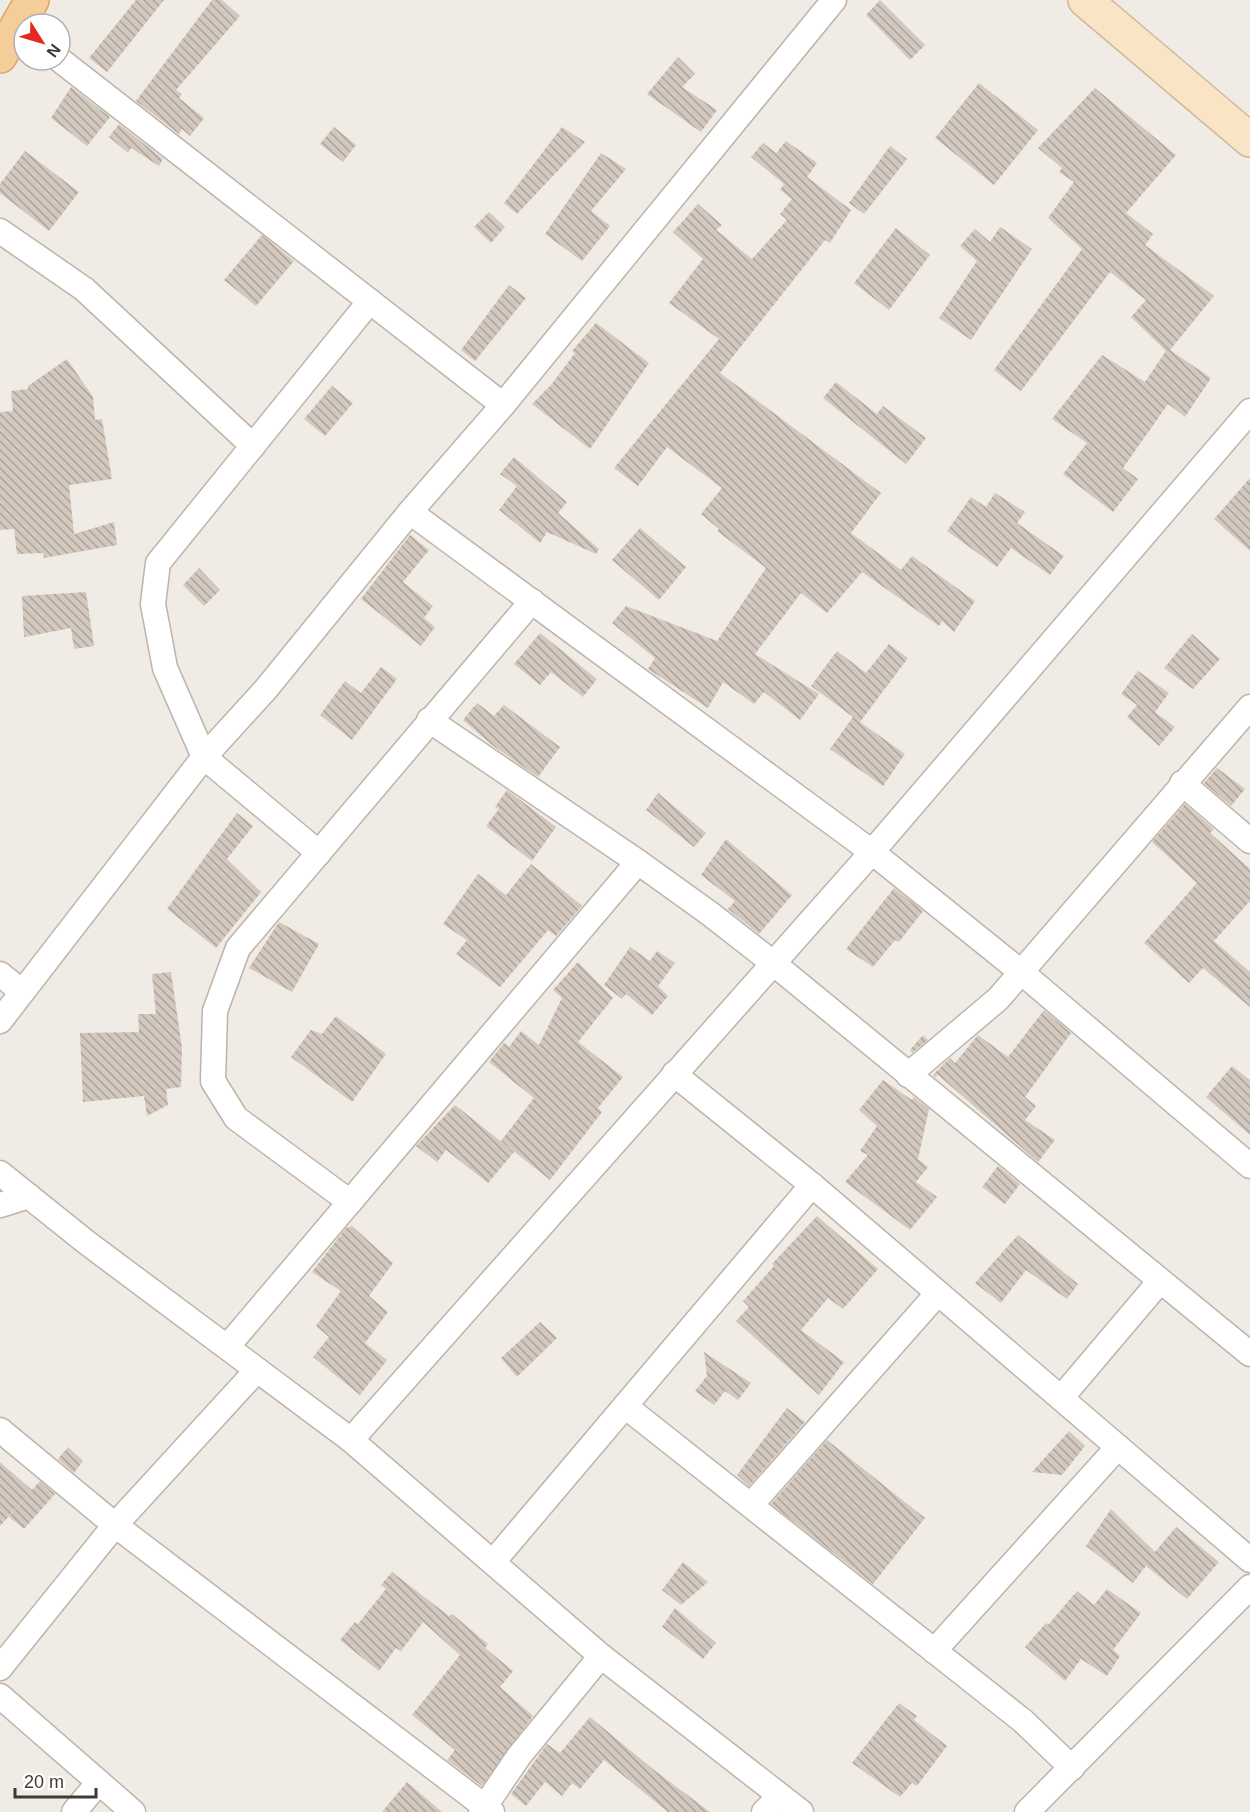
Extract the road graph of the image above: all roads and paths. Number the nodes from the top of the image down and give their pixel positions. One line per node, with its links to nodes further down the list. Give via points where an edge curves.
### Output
1 (834, 0): 9 (street)
2 (1085, 0): 6 (street)
3 (12, 39): 4 (main road)
4 (0, 56)
5 (72, 69): 8 (street)
6 (1249, 138)
7 (0, 231): 11 (street, via 84,289)
8 (370, 301): 9 (street); 11 (street)
9 (503, 405): 12 (street)
10 (1250, 411): 19 (street)
11 (254, 446): 16 (street, via 158,563 153,604 165,668)
12 (410, 512): 13 (street); 16 (street, via 266,689)
13 (532, 601): 15 (street); 19 (street)
14 (1250, 708): 17 (street)
15 (429, 720): 20 (street); 21 (street)
16 (204, 757): 20 (street); 25 (street)
17 (1182, 783): 18 (street); 23 (street)
18 (1250, 841)
19 (873, 852): 22 (street); 23 (street)
20 (319, 853): 33 (street, via 237,948 215,1011 213,1081 236,1118)
21 (638, 862): 22 (street); 33 (street)
22 (773, 963): 27 (street); 28 (street)
23 (1022, 972): 28 (street, via 998,999); 29 (street)
24 (0, 974): 25 (street)
25 (21, 990): 26 (street)
26 (0, 1021)
27 (674, 1074): 31 (street); 43 (street)
28 (908, 1076): 35 (street)
29 (1250, 1166)
30 (0, 1173): 32 (street)
31 (812, 1185): 36 (street); 41 (street)
32 (29, 1196): 34 (street); 38 (street)
33 (350, 1202): 38 (street)
34 (0, 1205)
35 (1160, 1281): 37 (street); 40 (street)
36 (939, 1293): 40 (street); 45 (street)
37 (1246, 1343)
38 (227, 1347): 39 (street)
39 (257, 1370): 43 (street); 46 (street)
40 (1061, 1398): 44 (street)
41 (625, 1406): 45 (street); 48 (street)
42 (0, 1430): 46 (street)
43 (351, 1440): 48 (street)
44 (1118, 1447): 47 (street); 50 (street)
45 (751, 1506): 50 (street)
46 (115, 1525): 52 (street); 57 (street)
47 (1250, 1560)
48 (493, 1562): 51 (street)
49 (1248, 1594): 54 (street)
50 (934, 1651): 54 (street, via 1023,1721)
51 (601, 1656): 56 (street); 57 (street, via 526,1747)
52 (0, 1668)
53 (4, 1708): 55 (street)
54 (1072, 1768): 61 (street)
55 (99, 1782): 58 (street); 59 (street)
56 (772, 1804): 60 (street)
57 (486, 1810)
58 (74, 1812)
59 (133, 1812)
60 (801, 1812)
61 (1027, 1812)

